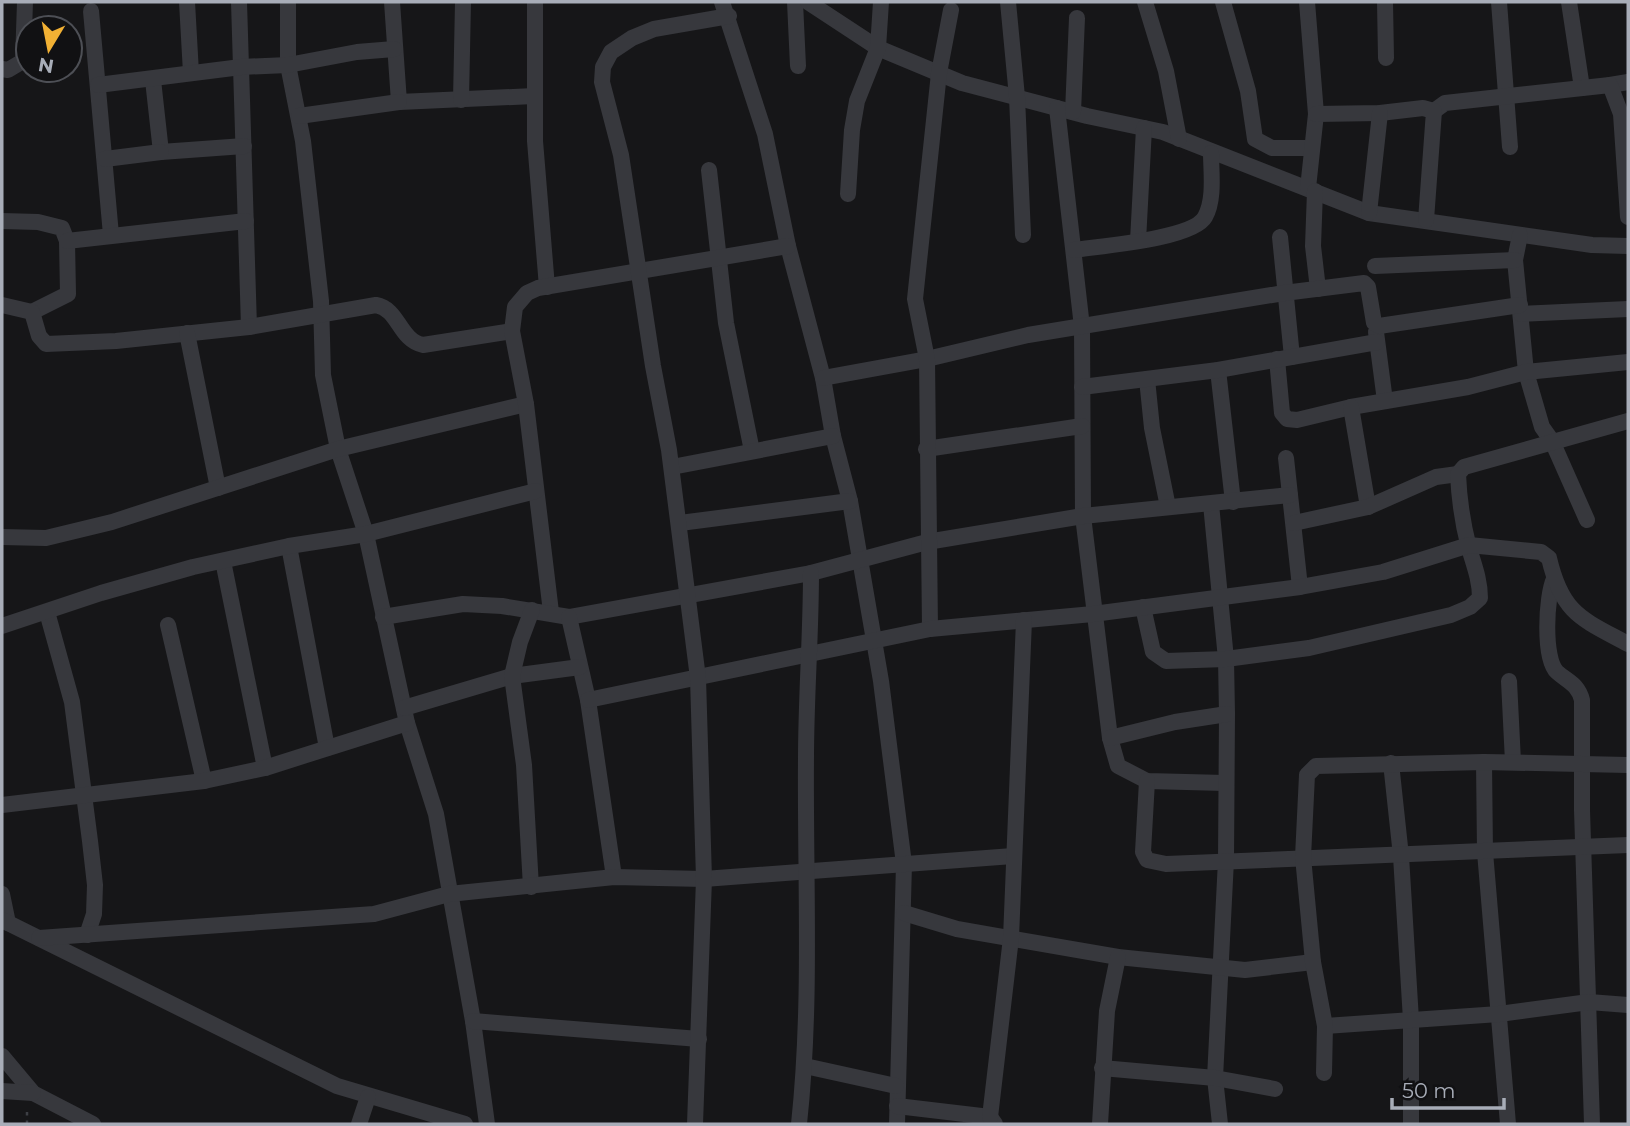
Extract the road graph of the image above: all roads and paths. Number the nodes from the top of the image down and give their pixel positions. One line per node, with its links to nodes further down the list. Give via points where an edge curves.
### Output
1 (25, 2): 28 (street, via 23,61)
2 (187, 2): 29 (street)
3 (239, 2): 27 (street)
4 (288, 2): 25 (street)
5 (392, 2): 23 (street)
6 (463, 2): 39 (street)
7 (535, 2): 36 (street)
8 (795, 2): 26 (street)
9 (808, 2): 22 (street)
10 (881, 2): 22 (street)
11 (1008, 2): 37 (street)
12 (1145, 2): 47 (street, via 1166,71)
13 (1223, 2): 50 (street, via 1248,91 1255,139 1272,148)
14 (1312, 2): 44 (street)
15 (1385, 2): 24 (street)
16 (1499, 2): 38 (street)
17 (1569, 2): 35 (street)
18 (726, 9): 68 (street, via 773,164); 74 (street, via 654,29 611,52 603,67 604,94 621,155)
19 (951, 10): 30 (street)
20 (92, 11): 33 (street)
21 (1077, 18): 41 (street)
22 (878, 48): 30 (street); 56 (street, via 857,101)
23 (394, 49): 25 (street); 40 (street)
24 (1386, 58)
25 (288, 65): 27 (street); 45 (street)
26 (797, 66)
27 (241, 67): 29 (street); 48 (street)
28 (2, 69)
29 (191, 73): 31 (street)
30 (939, 73): 37 (street); 90 (street, via 915,299)
31 (153, 80): 33 (street); 51 (street)
32 (1628, 82): 34 (street)
33 (98, 85): 53 (street)
34 (1610, 85): 35 (street); 58 (street, via 1621,114)
35 (1582, 88): 38 (street)
36 (534, 96): 39 (street); 75 (street)
37 (1017, 97): 41 (street); 64 (street)
38 (1506, 97): 42 (street, via 1445,103); 49 (street)
39 (461, 100): 40 (street)
40 (399, 102): 45 (street)
41 (1065, 110): 46 (street); 70 (street)
42 (1434, 111): 43 (street); 59 (street)
43 (1380, 113): 44 (street); 57 (street)
44 (1316, 114): 50 (street)
45 (299, 116): 82 (street)
46 (1144, 128): 47 (street); 67 (street)
47 (1179, 139): 52 (street)
48 (244, 146): 51 (street); 61 (street)
49 (1510, 147)
50 (1312, 148): 55 (street)
51 (161, 152): 53 (street)
52 (1211, 153): 55 (street); 67 (street, via 1211,197 1205,219 1193,228)
53 (104, 159): 62 (street)
54 (709, 170): 71 (street)
55 (1311, 190): 57 (street); 76 (street)
56 (848, 194)
57 (1369, 213): 59 (street)
58 (1628, 216)
59 (1426, 220): 63 (street)
60 (2, 221): 66 (street, via 62,228)
61 (246, 221): 62 (street); 84 (street)
62 (111, 235): 66 (street)
63 (1520, 235): 69 (street); 72 (street)
64 (1023, 236)
65 (1280, 237): 77 (street)
66 (67, 240): 81 (street, via 68,293)
67 (1138, 241): 70 (street)
68 (788, 246): 71 (street); 94 (street)
69 (1628, 246)
70 (1074, 250): 85 (street)
71 (721, 260): 74 (street); 106 (street, via 730,352)
72 (1515, 260): 73 (street); 80 (street)
73 (1376, 266)
74 (639, 273): 75 (street); 108 (street)
75 (547, 286): 86 (street, via 520,300)
76 (1318, 289): 77 (street); 83 (street, via 1364,283)
77 (1284, 293): 85 (street); 89 (street)
78 (2, 305): 81 (street)
79 (1628, 309): 80 (street)
80 (1520, 310): 83 (street, via 1390,326); 93 (street)
81 (32, 312): 87 (street, via 46,344)
82 (321, 313): 84 (street); 86 (street, via 385,307 409,339 423,345); 104 (street, via 323,375)
83 (1374, 323): 88 (street)
84 (249, 327): 87 (street)
85 (1082, 327): 90 (street); 96 (street)
86 (512, 331): 98 (street)
87 (187, 333): 110 (street)
88 (1377, 342): 89 (street); 97 (street)
89 (1285, 358): 92 (street); 99 (street, via 1282,414 1287,419)
90 (927, 359): 94 (street); 105 (street)
91 (1628, 362): 93 (street)
92 (1218, 370): 95 (street); 114 (street)
93 (1526, 372): 97 (street); 103 (street, via 1542,428)
94 (823, 378): 102 (street)
95 (1147, 379): 96 (street); 116 (street)
96 (1082, 387): 101 (street)
97 (1385, 401): 99 (street)
98 (526, 404): 104 (street); 111 (street)
99 (1351, 407): 117 (street)
100 (1628, 421): 103 (street)
101 (1082, 426): 105 (street); 118 (street)
102 (833, 436): 106 (street); 113 (street)
103 (1552, 441): 109 (street, via 1464,467); 119 (street)
104 (338, 449): 110 (street); 122 (street)
105 (926, 449): 124 (street)
106 (752, 451): 108 (street)
107 (1286, 458): 112 (street)
108 (672, 467): 120 (street)
109 (1458, 474): 117 (street, via 1436,477); 125 (street)
110 (218, 488): 123 (street, via 46,538)
111 (536, 491): 122 (street); 137 (street)
112 (1290, 495): 114 (street); 121 (street)
113 (850, 501): 120 (street); 128 (street)
114 (1233, 502): 115 (street)
115 (1211, 504): 116 (street); 133 (street)
116 (1168, 507): 118 (street)
117 (1367, 507): 121 (street)
118 (1083, 516): 124 (street); 138 (street)
119 (1587, 520)
120 (680, 523): 132 (street)
121 (1294, 523): 131 (street)
122 (366, 534): 126 (street); 139 (street)
123 (2, 537)
124 (927, 542): 128 (street); 144 (street)
125 (1469, 545): 130 (street, via 1541,552 1549,558); 131 (street, via 1383,572); 148 (street, via 1480,590 1480,598 1470,607 1309,648)
126 (289, 546): 127 (street); 157 (street)
127 (223, 561): 136 (street); 163 (street)
128 (859, 561): 129 (street); 145 (street)
129 (811, 573): 132 (street); 147 (street)
130 (1554, 579): 146 (street, via 1567,606); 161 (street, via 1548,592 1550,662 1580,692)
131 (1300, 587): 133 (street)
132 (690, 593): 140 (street); 151 (street)
133 (1220, 597): 134 (street); 148 (street)
134 (1143, 607): 138 (street); 148 (street, via 1157,657 1166,662)
135 (532, 610): 137 (street); 139 (street, via 463,604); 150 (street)
136 (47, 612): 143 (street); 167 (street, via 72,702)
137 (551, 612): 140 (street)
138 (1093, 614): 141 (street); 156 (street)
139 (383, 617): 155 (street)
140 (569, 617): 149 (street)
141 (1024, 620): 144 (street); 172 (street)
142 (168, 625): 164 (street)
143 (2, 626)
144 (930, 629): 145 (street)
145 (872, 639): 147 (street); 176 (street)
146 (1628, 645)
147 (811, 653): 151 (street); 177 (street)
148 (1226, 659): 154 (street)
149 (580, 667): 150 (street); 153 (street)
150 (512, 677): 155 (street); 180 (street, via 524,765)
151 (698, 678): 153 (street); 179 (street)
152 (1509, 681): 159 (street)
153 (588, 700): 178 (street)
154 (1227, 714): 156 (street); 166 (street)
155 (406, 715): 157 (street); 182 (street, via 436,814)
156 (1110, 738): 165 (street, via 1118,766)
157 (327, 748): 163 (street)
158 (1484, 762): 159 (street); 160 (street); 171 (street)
159 (1513, 762): 161 (street)
160 (1391, 763): 173 (street); 174 (street, via 1311,769)
161 (1584, 764): 162 (street); 170 (street)
162 (1628, 765)
163 (265, 768): 164 (street)
164 (204, 781): 167 (street)
165 (1147, 781): 166 (street); 175 (street, via 1143,845 1147,860 1166,864)
166 (1225, 783): 175 (street)
167 (84, 797): 168 (street); 185 (street, via 95,885 94,914)
168 (2, 805)
169 (1628, 845): 170 (street)
170 (1583, 848): 171 (street); 191 (street)
171 (1485, 852): 173 (street); 193 (street)
172 (1013, 856): 176 (street); 187 (street)
173 (1401, 856): 174 (street); 194 (street)
174 (1303, 857): 175 (street); 189 (street)
175 (1227, 860): 190 (street)
176 (904, 864): 177 (street); 183 (street)
177 (806, 870): 179 (street); 199 (street)
178 (614, 877): 179 (street); 180 (street)
179 (704, 879): 197 (street)
180 (531, 887): 182 (street)
181 (2, 894): 184 (street)
182 (449, 894): 185 (street, via 374,914); 195 (street)
183 (904, 913): 187 (street, via 957,929); 203 (street)
184 (5, 921): 186 (street)
185 (87, 935): 186 (street)
186 (39, 938): 207 (street, via 284,1062)
187 (1011, 938): 188 (street); 209 (street)
188 (1118, 957): 190 (street); 200 (street)
189 (1313, 962): 190 (street, via 1245,970); 196 (street)
190 (1219, 967): 202 (street)
191 (1589, 1002): 192 (street); 193 (street); 222 (street)
192 (1628, 1005)
193 (1499, 1014): 194 (street); 221 (street)
194 (1411, 1020): 196 (street); 220 (street)
195 (473, 1021): 197 (street); 214 (street)
196 (1325, 1026): 201 (street)
197 (699, 1039): 215 (street)
198 (2, 1056): 206 (street)
199 (805, 1066): 203 (street); 216 (street)
200 (1102, 1068): 202 (street); 218 (street)
201 (1324, 1073)
202 (1215, 1078): 204 (street); 219 (street)
203 (896, 1086): 208 (street)
204 (1275, 1089)
205 (2, 1091): 206 (street)
206 (30, 1096): 210 (path); 211 (street)
207 (368, 1097): 212 (street); 213 (street)
208 (897, 1106): 209 (street); 217 (street)
209 (993, 1121)
210 (27, 1124)
211 (93, 1124)
212 (359, 1124)
213 (464, 1124)
214 (487, 1124)
215 (695, 1124)
216 (799, 1124)
217 (897, 1124)
218 (1100, 1124)
219 (1220, 1124)
220 (1411, 1124)
221 (1508, 1124)
222 (1592, 1124)

